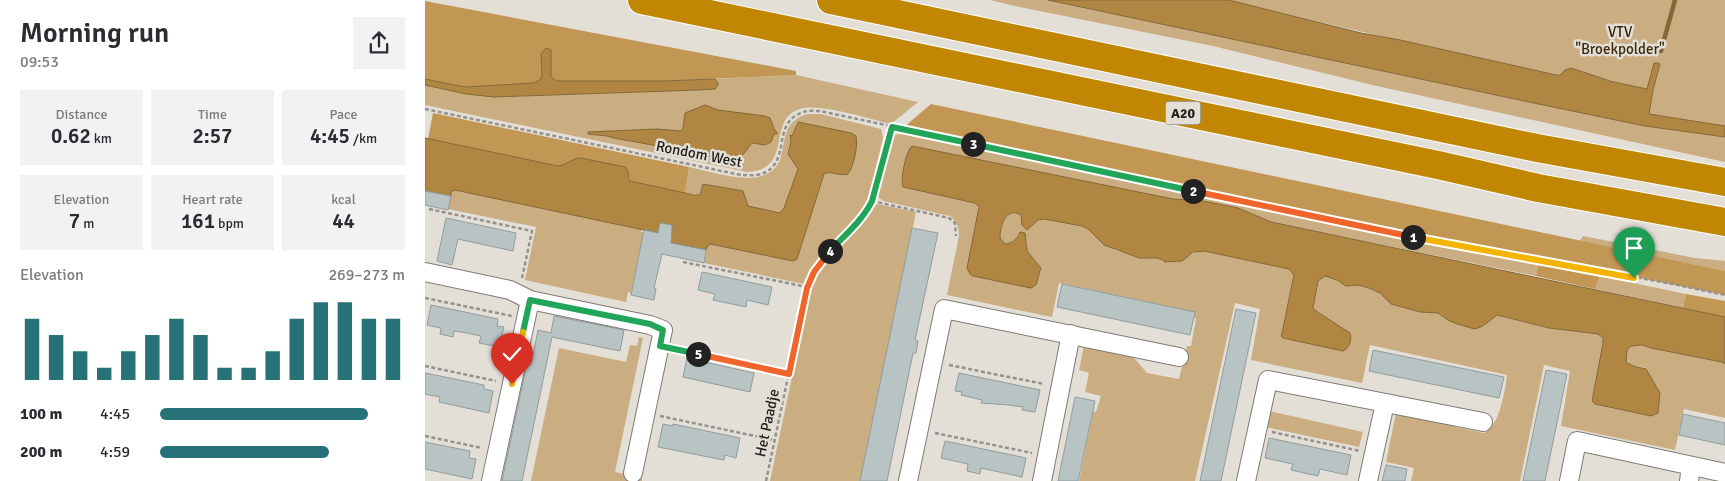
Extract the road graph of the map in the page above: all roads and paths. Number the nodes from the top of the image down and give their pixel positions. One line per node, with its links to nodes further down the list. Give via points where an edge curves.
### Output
1 (642, 0): 10 (highway, A20, via 1538,188)
2 (831, 0): 4 (highway)
3 (911, 0): 4 (highway)
4 (981, 31): 7 (highway, via 1528,146)
5 (425, 109): 6 (path, Rondom West, via 741,175 760,174 772,168 778,160 785,126 791,118 803,112 821,111)
6 (892, 127): 8 (path, Het Paadje); 15 (path, Rondom West, via 1406,236)
7 (1725, 182)
8 (872, 201): 11 (path, via 949,218 955,223); 14 (path, Het Paadje, via 861,219 821,262)
9 (429, 209): 16 (path, via 532,231)
10 (1725, 222)
11 (956, 236)
12 (683, 262): 14 (path)
13 (425, 272): 16 (street, via 510,290)
14 (807, 288): 24 (path, Het Paadje)
15 (1725, 295)
16 (524, 297): 18 (street); 20 (street, via 650,324)
17 (425, 298): 18 (path)
18 (526, 319): 25 (street)
19 (1071, 334): 21 (street); 22 (street, via 944,308); 26 (street)
20 (661, 338): 24 (path); 28 (street)
21 (1179, 357)
22 (933, 361): 26 (path); 31 (street)
23 (425, 366): 25 (path)
24 (789, 374): 33 (path, Het Paadje)
25 (512, 384): 34 (street)
26 (1061, 388): 36 (street)
27 (1385, 403): 29 (street); 30 (street, via 1268,380); 35 (street)
28 (646, 413): 33 (path); 37 (street)
29 (1483, 422)
30 (1257, 428): 35 (path); 44 (street)
31 (919, 430): 36 (path); 42 (street)
32 (425, 436): 34 (path)
33 (775, 440): 41 (path, Het Paadje)
34 (498, 451): 40 (street)
35 (1374, 454): 45 (street)
36 (1047, 456): 43 (street)
37 (633, 473)
38 (1725, 473): 39 (street)
39 (1690, 474): 46 (street, via 1577,441)
40 (491, 481)
41 (766, 481)
42 (908, 481)
43 (1042, 481)
44 (1246, 481)
45 (1368, 481)
46 (1569, 481)

